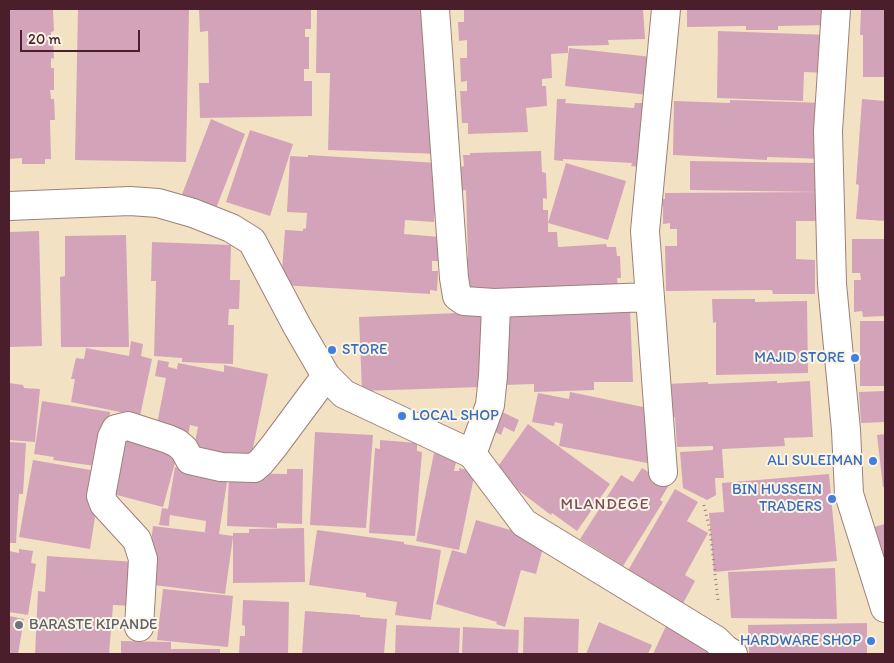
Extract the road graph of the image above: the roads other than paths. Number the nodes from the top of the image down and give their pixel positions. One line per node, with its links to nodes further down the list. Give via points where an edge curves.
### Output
1 (435, 9): 6 (street, via 457,296 464,301)
2 (666, 9): 5 (street, via 646,231)
3 (836, 9): 10 (street, via 828,131 832,284 849,494)
4 (9, 206): 7 (street, via 130,201 158,203 193,212 231,228 252,241)
5 (650, 297): 6 (street); 9 (street)
6 (494, 303): 8 (street, via 490,404)
7 (326, 376): 8 (street, via 344,394); 11 (street, via 266,457 254,468 220,467 190,460 184,449 168,439 128,426 116,429 102,496 104,504 137,540 142,559)
8 (472, 454): 12 (street, via 524,523 716,640)
9 (663, 472)
10 (885, 608)
11 (140, 627)
12 (729, 652)

